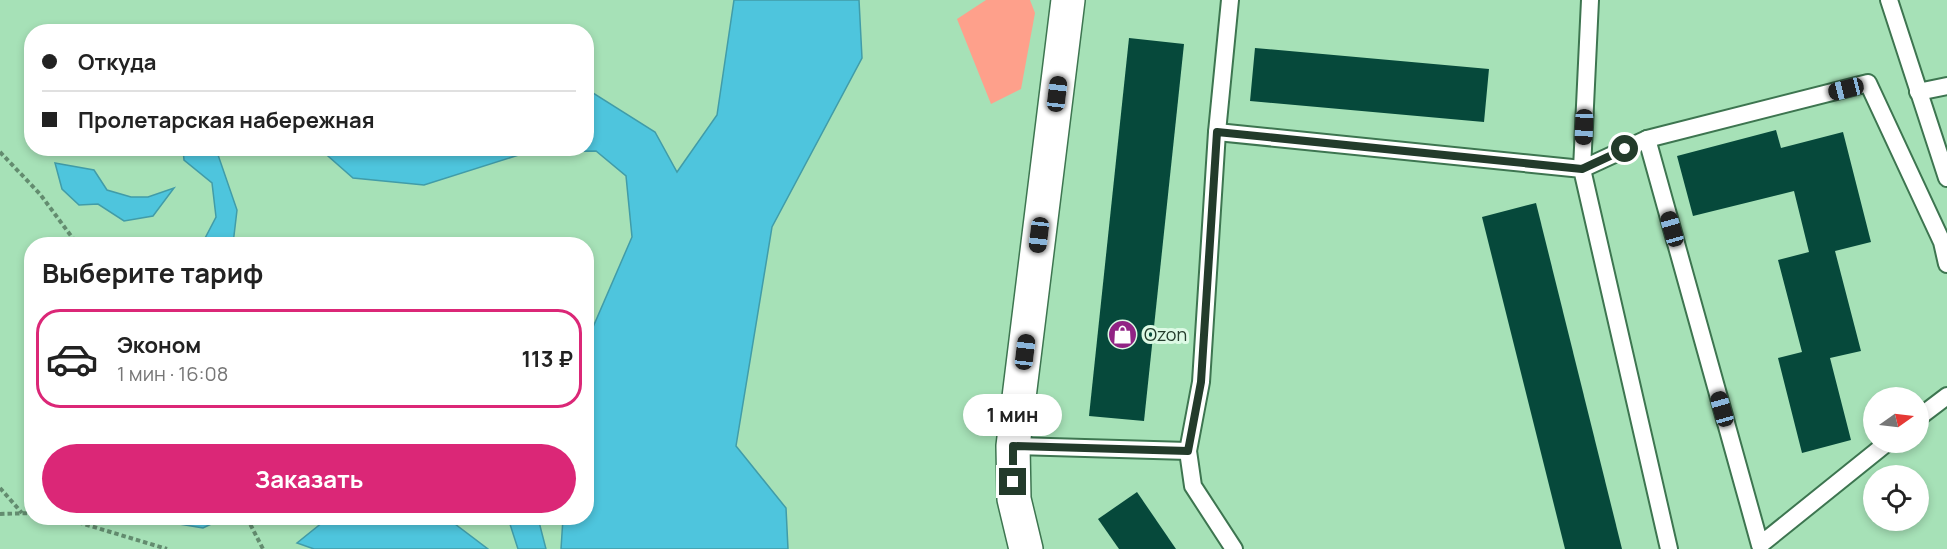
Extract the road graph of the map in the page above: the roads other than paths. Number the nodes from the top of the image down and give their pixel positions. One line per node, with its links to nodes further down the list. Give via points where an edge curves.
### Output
1 (1068, 0): 14 (street)
2 (1230, 0): 7 (lane)
3 (1590, 0): 9 (lane)
4 (1889, 0): 6 (lane)
5 (1947, 86): 6 (lane)
6 (1918, 92): 10 (lane)
7 (1217, 132): 9 (lane); 15 (lane, via 1201,382)
8 (1647, 139): 9 (lane); 11 (lane, via 1868,83 1942,242); 16 (lane, via 1760,545)
9 (1582, 169): 19 (lane)
10 (1947, 178)
11 (1947, 264)
12 (1947, 396): 13 (lane)
13 (1929, 410)
14 (1013, 446): 15 (lane); 17 (street, via 1014,499)
15 (1188, 451): 18 (lane, via 1193,486)
16 (1874, 453)
17 (1026, 549)
18 (1233, 549)
19 (1669, 549)

